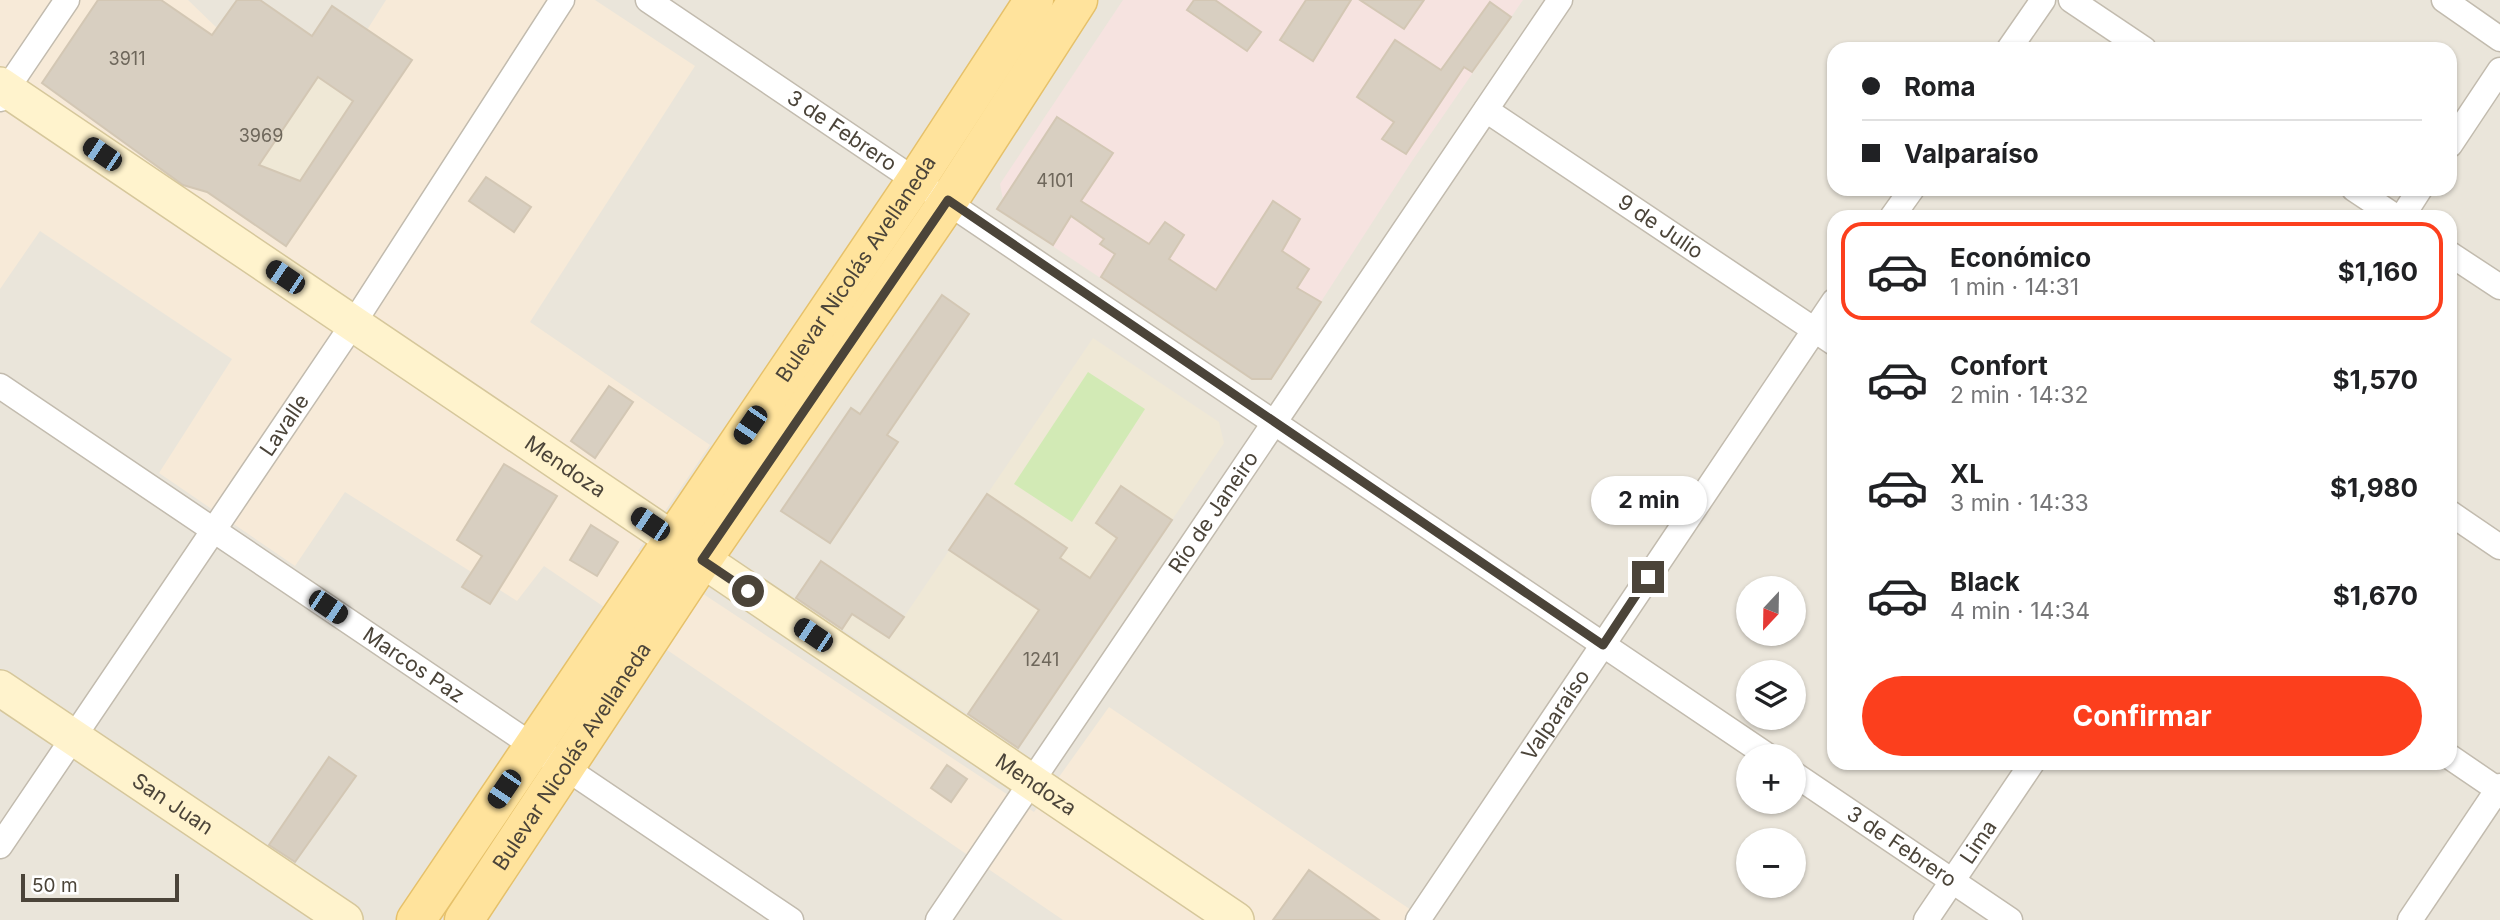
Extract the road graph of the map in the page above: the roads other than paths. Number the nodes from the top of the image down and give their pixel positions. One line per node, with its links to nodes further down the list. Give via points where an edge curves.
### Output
1 (67, 0): 14 (street)
2 (562, 0): 23 (street, Lavalle)
3 (648, 0): 17 (street, 3 de Febrero)
4 (1034, 0): 17 (main road, Bulevar Nicolás Avellaneda)
5 (1078, 0): 19 (main road, Bulevar Nicolás Avellaneda)
6 (1560, 0): 15 (street, Río de Janeiro)
7 (2043, 0): 11 (street)
8 (2071, 0): 12 (street)
9 (2444, 0): 10 (street)
10 (2500, 38)
11 (2014, 42)
12 (2134, 42)
13 (2500, 70): 16 (street)
14 (2, 91): 23 (main road, Mendoza)
15 (1486, 110): 24 (street, 9 de Julio); 26 (street, Río de Janeiro)
16 (2457, 134)
17 (917, 179): 19 (street, 3 de Febrero); 30 (main road, Bulevar Nicolás Avellaneda)
18 (2364, 196): 20 (street)
19 (948, 200): 26 (street, 3 de Febrero); 30 (main road, Bulevar Nicolás Avellaneda)
20 (2386, 210)
21 (2457, 259): 22 (street)
22 (2500, 288)
23 (353, 324): 28 (street, Lavalle); 30 (main road, Mendoza)
24 (1824, 337): 31 (street, Valparaíso)
25 (0, 386): 28 (street, Marcos Paz)
26 (1273, 422): 31 (street, 3 de Febrero); 39 (street, Río de Janeiro)
27 (2457, 518): 29 (street)
28 (214, 529): 33 (street, Lavalle); 35 (street, Marcos Paz)
29 (2500, 547)
30 (687, 550): 35 (main road, Bulevar Nicolás Avellaneda); 37 (main road, Bulevar Nicolás Avellaneda); 39 (main road, Mendoza)
31 (1603, 645): 34 (street, 3 de Febrero); 50 (street, Valparaíso)
32 (0, 688): 33 (main road, San Juan)
33 (75, 737): 42 (street, Lavalle); 44 (main road, San Juan)
34 (1750, 744)
35 (533, 745): 37 (street, Marcos Paz); 45 (main road, Bulevar Nicolás Avellaneda)
36 (2457, 762): 41 (street)
37 (565, 767): 46 (main road, Bulevar Nicolás Avellaneda); 47 (street, Marcos Paz)
38 (2027, 770): 43 (street, Lima)
39 (1031, 782): 48 (street, Río de Janeiro); 49 (main road, Mendoza)
40 (1806, 782): 43 (street, 3 de Febrero)
41 (2499, 789): 53 (street)
42 (0, 846)
43 (1952, 881): 51 (street, Lima); 52 (street, 3 de Febrero)
44 (345, 920)
45 (416, 920)
46 (464, 920)
47 (791, 920)
48 (938, 920)
49 (1236, 920)
50 (1418, 920)
51 (1926, 920)
52 (2010, 920)
53 (2410, 920)

